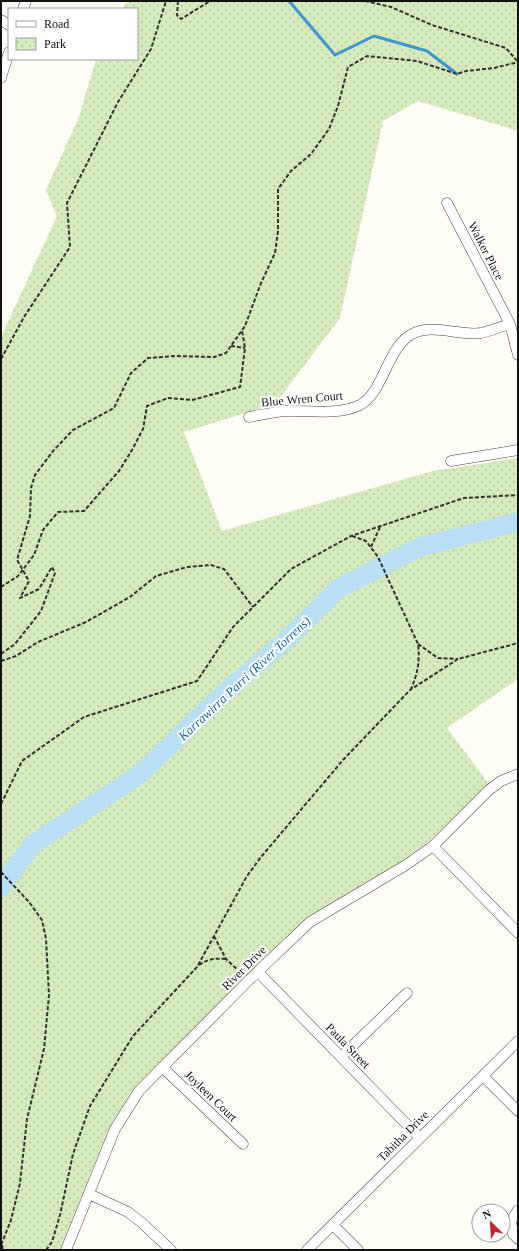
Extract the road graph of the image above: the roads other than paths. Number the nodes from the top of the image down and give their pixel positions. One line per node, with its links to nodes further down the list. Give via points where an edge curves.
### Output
1 (8, 55): 2 (street)
2 (1, 78)
3 (447, 203): 4 (street, Walker Place)
4 (510, 324): 5 (street, Walker Place); 6 (street, Blue Wren Court, via 480,333 424,330 407,336 369,398 345,410 284,411)
5 (518, 355)
6 (249, 417)
7 (518, 450): 8 (street)
8 (451, 462)
9 (518, 774): 10 (street, River Drive, via 501,781 489,790)
10 (433, 846): 11 (street); 12 (street, River Drive, via 310,922)
11 (518, 933)
12 (258, 972): 15 (street, Paula Street); 16 (street, River Drive)
13 (407, 993): 15 (street)
14 (518, 1041): 17 (street, Tabitha Drive)
15 (341, 1057): 19 (street, Paula Street)
16 (162, 1067): 20 (street, Joyleen Court); 21 (street, River Drive, via 139,1091 123,1114)
17 (483, 1076): 18 (street); 19 (street, Tabitha Drive)
18 (518, 1111)
19 (420, 1138): 23 (street, Tabitha Drive)
20 (243, 1144)
21 (88, 1194): 25 (street, River Drive); 26 (street, via 128,1212)
22 (518, 1210): 24 (street, via 511,1221 513,1234)
23 (333, 1225): 27 (street, Tabitha Drive); 28 (street)
24 (518, 1239)
25 (66, 1250)
26 (171, 1250)
27 (307, 1250)
28 (358, 1250)

